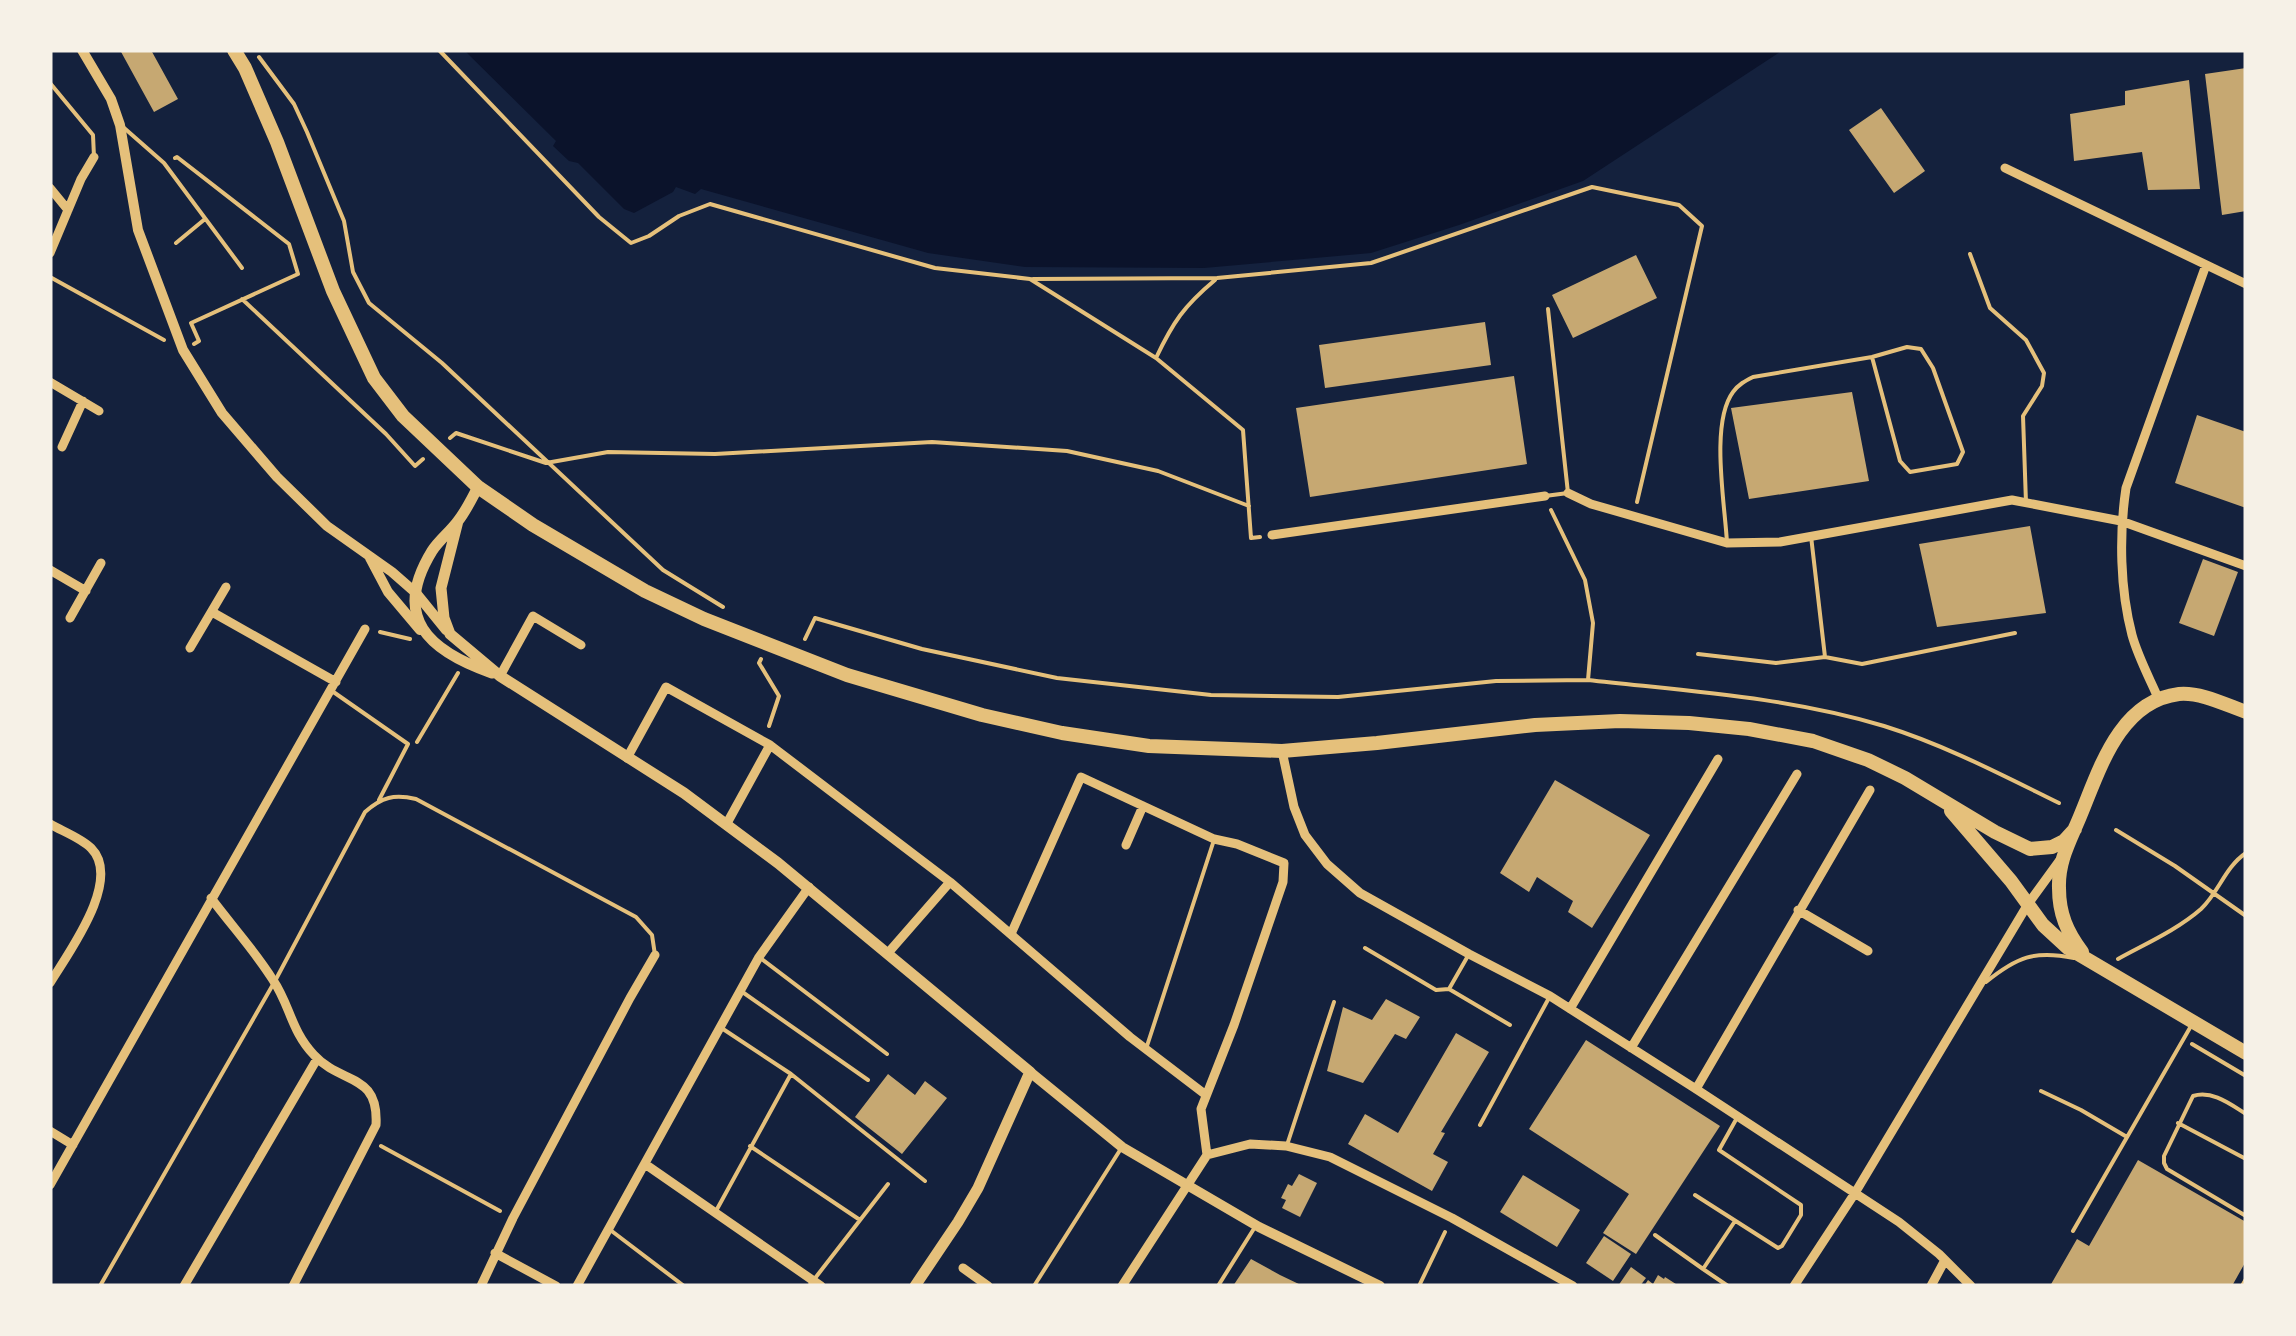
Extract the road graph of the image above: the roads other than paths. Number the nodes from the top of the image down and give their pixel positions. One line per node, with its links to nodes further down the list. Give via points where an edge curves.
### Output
1 (82, 50): 4 (street)
2 (234, 50): 22 (main road, via 374,378 403,416)
3 (50, 83): 5 (lane, via 93,135)
4 (120, 125): 9 (lane, via 164,163); 31 (street, via 138,230 183,350 222,413 276,477)
5 (94, 157): 8 (street)
6 (2005, 168): 13 (street)
7 (50, 188): 8 (street)
8 (68, 210): 11 (street)
9 (206, 219): 10 (lane); 14 (lane)
10 (176, 243)
11 (50, 253)
12 (1970, 254): 25 (lane, via 1990,308 2026,340 2044,373 2023,416)
13 (2206, 265): 15 (street); 27 (street, via 2126,488)
14 (242, 268)
15 (2246, 284)
16 (1548, 309): 23 (lane)
17 (1872, 357): 17 (lane, via 1921,349 1963,452 1957,464 1910,472 1900,461); 30 (lane, via 1753,377 1731,394 1720,427)
18 (50, 382): 19 (street)
19 (83, 401): 20 (street); 21 (street)
20 (99, 411)
21 (62, 446)
22 (478, 487): 26 (main road); 53 (main road, via 645,591 847,676 1062,734 1149,746)
23 (1568, 493): 24 (lane); 30 (street)
24 (1545, 496): 28 (street)
25 (2026, 503): 27 (street); 29 (street, via 2012,500)
26 (458, 521): 37 (main road, via 434,546); 43 (main road, via 441,588)
27 (2121, 522): 33 (street); 50 (street, via 2132,637)
28 (1272, 535)
29 (1812, 536): 30 (street); 47 (lane)
30 (1727, 543)
31 (368, 555): 37 (street); 41 (street, via 388,592)
32 (100, 563): 36 (street)
33 (2246, 566)
34 (50, 570): 36 (street)
35 (226, 587): 38 (street)
36 (86, 591): 39 (street)
37 (416, 593): 41 (main road); 43 (street)
38 (212, 612): 45 (street); 49 (street)
39 (70, 618)
40 (365, 629): 49 (street)
41 (421, 630): 48 (main road, via 464,663)
42 (2014, 633): 47 (lane, via 1862,664)
43 (450, 634): 48 (main road)
44 (581, 644): 48 (street, via 533,616)
45 (190, 648)
46 (1698, 654): 47 (lane, via 1776,663)
47 (1825, 657)
48 (500, 676): 54 (main road)
49 (334, 687): 58 (lane, via 408,744); 69 (street)
50 (2159, 700): 51 (main road, via 2199,696); 63 (main road, via 2124,726 2105,755)
51 (2246, 712)
52 (767, 743): 54 (street, via 666,687); 62 (street); 67 (street)
53 (1282, 751): 59 (main road, via 1535,725 1689,723 1813,740 1868,760); 76 (street, via 1305,835 1327,864 1360,892)
54 (627, 758): 62 (main road)
55 (1718, 759): 87 (street)
56 (1796, 774): 91 (street)
57 (1870, 790): 71 (street)
58 (379, 800): 77 (lane, via 397,794 416,799 636,917 652,935); 80 (lane, via 365,812)
59 (1944, 803): 63 (main road, via 2030,849 2052,847); 70 (main road)
60 (1143, 806): 64 (street); 65 (street); 72 (street, via 1081,777)
61 (50, 824): 81 (street, via 92,849 100,865 92,913)
62 (726, 824): 68 (main road)
63 (2076, 829): 66 (main road)
64 (1214, 839): 92 (lane); 101 (street, via 1284,863 1283,882)
65 (1126, 845)
66 (2062, 858): 70 (street); 79 (main road, via 2061,915)
67 (950, 882): 72 (street); 75 (street)
68 (809, 887): 75 (main road); 78 (street)
69 (211, 898): 80 (street); 108 (street)
70 (2028, 904): 79 (main road, via 2068,948); 84 (street)
71 (1798, 910): 74 (street); 99 (street)
72 (1011, 934): 92 (street)
73 (1364, 948): 82 (lane, via 1436,990)
74 (1868, 951)
75 (888, 953): 96 (main road)
76 (1469, 954): 82 (lane); 85 (street)
77 (655, 955): 129 (street)
78 (759, 956): 83 (street); 94 (lane)
79 (2095, 965): 84 (lane, via 2028,955); 88 (main road)
80 (275, 982): 95 (street, via 296,1033); 136 (lane)
81 (50, 983)
82 (1449, 989): 89 (lane)
83 (740, 990): 90 (street); 98 (lane)
84 (1976, 990): 119 (street)
85 (1550, 996): 87 (street); 105 (lane)
86 (1334, 1002): 110 (lane)
87 (1570, 1010): 91 (street)
88 (2193, 1022): 93 (main road); 107 (lane)
89 (1510, 1025)
90 (720, 1027): 97 (lane); 114 (street)
91 (1631, 1048): 99 (street)
92 (1146, 1049): 101 (street)
93 (2246, 1053)
94 (887, 1054)
95 (317, 1059): 137 (street); 138 (street, via 372,1092 376,1125)
96 (1030, 1072): 111 (street); 143 (main road, via 978,1188)
97 (790, 1074): 109 (lane); 115 (lane)
98 (868, 1080)
99 (1696, 1089): 103 (street)
100 (2042, 1091): 107 (lane)
101 (1206, 1094): 112 (street, via 1200,1108)
102 (2246, 1114): 104 (lane, via 2198,1094)
103 (1738, 1116): 119 (street); 124 (lane, via 1719,1150 1803,1209 1778,1248)
104 (2178, 1124): 113 (lane); 122 (lane, via 2164,1164)
105 (1480, 1126)
106 (50, 1131): 108 (street)
107 (2128, 1138): 127 (lane)
108 (73, 1145): 117 (street)
109 (750, 1146): 121 (lane); 123 (lane)
110 (1286, 1146): 112 (street, via 1250,1144); 148 (street, via 1330,1157)
111 (1122, 1147): 118 (street); 144 (lane)
112 (1207, 1155): 118 (street)
113 (2246, 1159)
114 (645, 1164): 121 (street); 126 (street)
115 (925, 1181)
116 (888, 1184): 123 (lane)
117 (50, 1185)
118 (1188, 1186): 125 (street); 145 (street)
119 (1855, 1193): 130 (street); 150 (street)
120 (1694, 1195): 124 (lane)
121 (715, 1212): 134 (street)
122 (2246, 1216)
123 (860, 1220): 134 (lane)
124 (1735, 1221): 132 (lane)
125 (1256, 1226): 146 (lane); 147 (street)
126 (610, 1229): 141 (street); 142 (lane)
127 (2073, 1230)
128 (1655, 1235): 132 (lane)
129 (496, 1253): 139 (street); 140 (street)
130 (1946, 1260): 151 (street); 152 (street)
131 (963, 1268): 135 (street)
132 (1703, 1269): 149 (lane)
133 (2246, 1279): 153 (lane)
134 (814, 1284)
135 (983, 1285)
136 (100, 1286)
137 (184, 1286)
138 (293, 1286)
139 (480, 1286)
140 (556, 1286)
141 (578, 1286)
142 (684, 1286)
143 (915, 1286)
144 (1034, 1286)
145 (1122, 1286)
146 (1218, 1286)
147 (1380, 1286)
148 (1573, 1286)
149 (1728, 1286)
150 (1794, 1286)
151 (1931, 1286)
152 (1971, 1286)
153 (2242, 1286)

